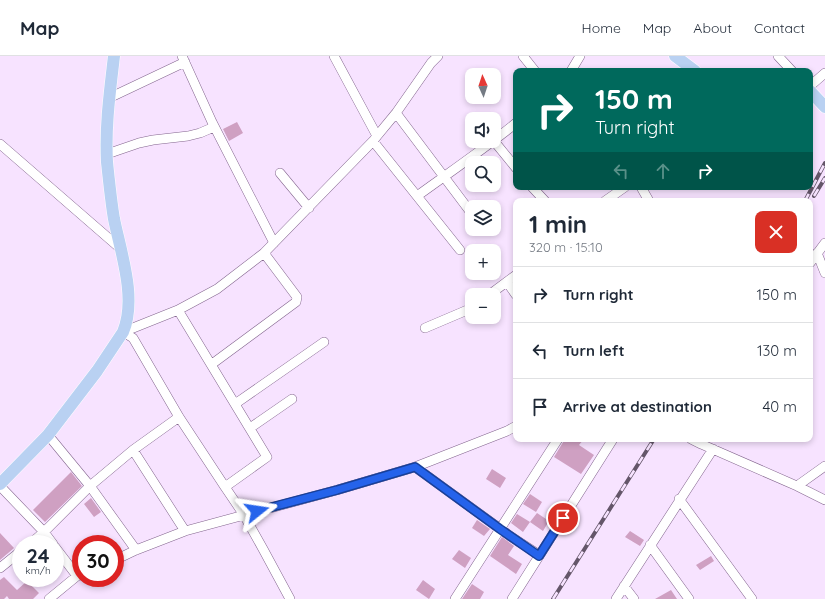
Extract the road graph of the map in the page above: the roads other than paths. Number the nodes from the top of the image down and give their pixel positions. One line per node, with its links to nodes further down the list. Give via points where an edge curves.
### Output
1 (114, 56): 16 (main road)
2 (334, 56): 22 (street)
3 (438, 56): 18 (street)
4 (523, 56): 9 (street)
5 (580, 56): 10 (street)
6 (675, 56): 11 (main road)
7 (778, 56): 12 (street)
8 (183, 59): 16 (street); 19 (street)
9 (533, 68)
10 (573, 68)
11 (691, 68)
12 (789, 68)
13 (825, 73): 14 (street)
14 (813, 83)
15 (813, 94): 17 (main road)
16 (109, 98): 26 (main road)
17 (825, 107)
18 (396, 113): 22 (street); 29 (street)
19 (214, 126): 26 (street, via 200,133 139,143); 37 (street)
20 (513, 126): 21 (street)
21 (501, 136)
22 (375, 138): 32 (street); 36 (street)
23 (0, 144): 39 (street)
24 (484, 148): 29 (street)
25 (500, 148): 27 (street)
26 (107, 154): 39 (main road, via 114,218)
27 (513, 164)
28 (280, 173): 36 (street)
29 (444, 176): 32 (street); 35 (street)
30 (535, 190): 33 (street)
31 (622, 190): 34 (street)
32 (417, 196): 40 (street)
33 (541, 198)
34 (610, 198)
35 (465, 204)
36 (309, 208): 37 (street)
37 (274, 243): 41 (street)
38 (825, 243): 42 (street)
39 (121, 249): 52 (main road, via 129,299 126,327)
40 (460, 250)
41 (264, 253): 49 (street, via 217,289); 54 (street, via 297,300)
42 (817, 253): 43 (street); 44 (street)
43 (813, 259)
44 (825, 273)
45 (513, 277): 46 (street)
46 (506, 282): 47 (street); 48 (street)
47 (498, 288)
48 (513, 291)
49 (178, 310): 52 (street); 54 (street)
50 (465, 311): 51 (street)
51 (425, 328)
52 (123, 332): 57 (street, via 133,338); 60 (main road)
53 (324, 342): 56 (street)
54 (212, 364): 56 (street)
55 (292, 399): 58 (street)
56 (235, 404): 58 (street)
57 (179, 417): 65 (street); 71 (street)
58 (250, 428): 71 (street, via 267,457)
59 (513, 428): 67 (street)
60 (48, 435): 68 (main road); 69 (street)
61 (556, 442): 75 (street)
62 (610, 442): 83 (street)
63 (703, 442): 64 (street)
64 (713, 448): 70 (street); 72 (street)
65 (134, 450): 69 (street); 76 (street)
66 (825, 466): 70 (street)
67 (415, 467): 74 (street); 75 (street)
68 (0, 485): 77 (street)
69 (90, 486): 77 (street); 81 (street)
70 (797, 486): 73 (street)
71 (225, 487): 74 (street)
72 (679, 499): 80 (street); 97 (street)
73 (825, 500)
74 (244, 515): 76 (street); 91 (street)
75 (500, 529): 83 (street); 92 (street)
76 (185, 531): 81 (street)
77 (44, 532): 78 (street); 79 (street)
78 (40, 535)
79 (46, 535)
80 (650, 545): 89 (street); 96 (street)
81 (136, 550): 82 (street)
82 (124, 556)
83 (539, 556): 93 (street)
84 (12, 558): 86 (street)
85 (64, 558): 87 (street)
86 (0, 568)
87 (72, 568)
88 (72, 581): 90 (street)
89 (624, 586): 94 (street); 95 (street)
90 (49, 599)
91 (290, 599)
92 (455, 599)
93 (512, 599)
94 (616, 599)
95 (634, 599)
96 (690, 599)
97 (752, 599)

